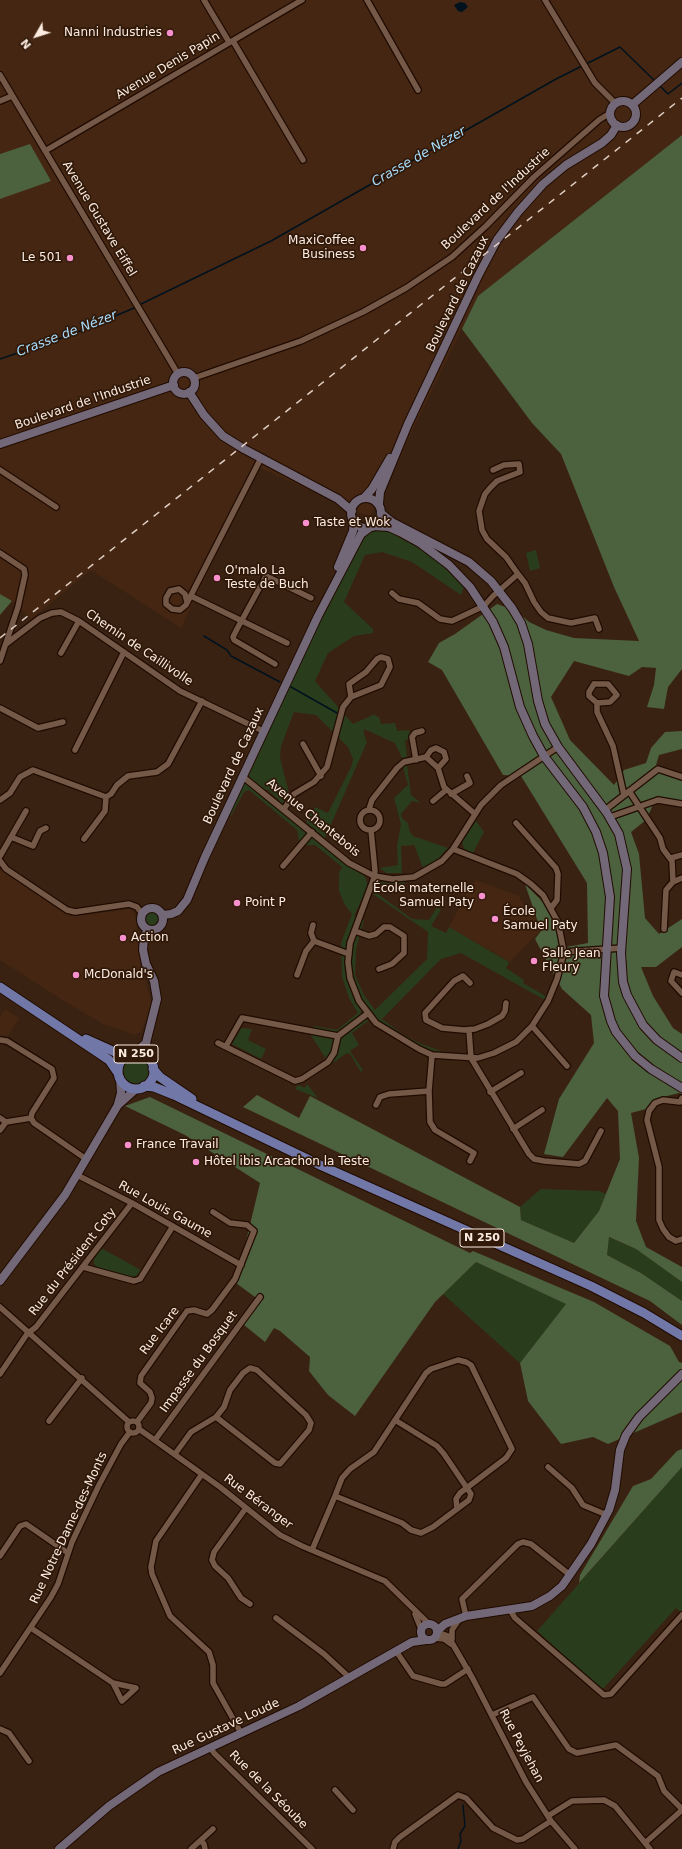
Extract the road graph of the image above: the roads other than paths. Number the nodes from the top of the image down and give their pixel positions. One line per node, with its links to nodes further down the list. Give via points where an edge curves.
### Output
1 (204, 0): 5 (street)
2 (302, 0): 5 (street, Avenue Denis Papin)
3 (367, 0): 8 (street)
4 (545, 0): 11 (street, via 598,88)
5 (231, 41): 15 (street, Avenue Denis Papin); 16 (street)
6 (682, 62): 12 (main road)
7 (0, 75): 9 (street, Avenue Gustave Eiffel)
8 (418, 90)
9 (12, 96): 10 (street); 15 (street, Avenue Gustave Eiffel)
10 (0, 101)
11 (615, 103): 12 (main road, via 622,100); 13 (main road)
12 (632, 105): 14 (main road, via 636,113 633,121 626,126)
13 (610, 113): 14 (main road); 18 (street, Boulevard de l'Industrie, via 534,177 496,217 452,257 406,288 301,342)
14 (617, 126): 21 (main road, Boulevard de Cazaux, via 602,143 571,162 543,184 507,226 478,276)
15 (45, 151): 17 (street, Avenue Gustave Eiffel)
16 (302, 160)
17 (178, 374): 18 (main road, via 186,372); 19 (main road)
18 (194, 378): 20 (main road, via 193,389)
19 (174, 385): 20 (main road, via 182,393); 22 (main road, Boulevard de l'Industrie)
20 (189, 392): 23 (main road, via 204,416 220,433)
21 (408, 424): 27 (main road, Boulevard de Cazaux, via 372,489); 28 (main road, Boulevard de Cazaux, via 380,492)
22 (0, 444)
23 (261, 458): 26 (main road); 36 (street)
24 (0, 470): 29 (street)
25 (493, 470): 35 (street, via 504,465 519,464 520,472 497,481 490,488 479,511 482,530 487,539 506,557)
26 (338, 499): 27 (main road); 30 (main road)
27 (360, 500): 28 (main road, via 373,499); 30 (main road)
28 (378, 504): 31 (main road)
29 (56, 507)
30 (352, 511): 32 (main road)
31 (381, 513): 33 (main road, via 379,521); 38 (main road, via 392,522 469,562)
32 (354, 521): 33 (main road, via 360,526); 44 (main road, Boulevard de Cazaux, via 353,531)
33 (371, 527): 43 (main road, via 389,527 420,542 461,576); 44 (main road, Boulevard de Cazaux, via 361,534)
34 (0, 553): 49 (street, via 24,569 25,575)
35 (518, 574): 38 (street); 47 (street, via 525,582 534,602 548,618 571,623 595,618)
36 (199, 580): 37 (street, via 189,589); 40 (street)
37 (182, 590): 42 (street); 42 (street, via 176,589 168,593 166,604 172,610 177,610 182,609)
38 (500, 590): 43 (street); 62 (main road, via 521,623 528,644 541,712)
39 (392, 593): 43 (street, via 399,599 418,603 435,616 452,621)
40 (191, 596): 42 (street); 46 (street)
41 (311, 598): 46 (street, via 266,576)
42 (187, 602)
43 (484, 606): 64 (main road, via 504,647 526,723)
44 (318, 616): 59 (main road, Boulevard de Cazaux)
45 (79, 620): 49 (street, Chemin de Caillivolle, via 61,612 52,613 40,618); 50 (street, Chemin de Caillivolle); 51 (street)
46 (242, 622): 48 (street); 53 (street, via 233,637 234,640)
47 (599, 629)
48 (287, 643)
49 (6, 644): 52 (street)
50 (124, 652): 55 (street, Chemin de Caillivolle, via 180,691); 63 (street)
51 (61, 653)
52 (0, 661)
53 (275, 664)
54 (351, 697): 54 (street, via 348,688 351,682 366,672 377,659 388,659 390,667 381,685); 69 (street, via 343,707 328,765)
55 (202, 701): 59 (street, Chemin de Caillivolle); 74 (street, via 168,764 157,772 128,776)
56 (597, 703): 56 (street, via 589,696 589,692 594,684 608,684 617,695 610,702); 73 (street, via 597,712 613,746)
57 (0, 708): 58 (street, via 38,728)
58 (63, 722)
59 (263, 731): 68 (main road, Boulevard de Cazaux)
60 (422, 731): 66 (street, via 412,737)
61 (303, 744): 69 (street)
62 (558, 747): 64 (street, Avenue Chantebois); 82 (main road)
63 (75, 750)
64 (544, 756): 83 (street, Avenue Chantebois, via 501,785); 108 (main road, via 583,807 603,853 610,897)
65 (426, 757): 66 (street); 67 (street); 67 (street, via 436,748 444,752 446,758)
66 (416, 760): 80 (street, via 404,762 397,768 372,800)
67 (438, 768): 72 (street)
68 (242, 776): 79 (street, Avenue Chantebois); 101 (main road, Boulevard de Cazaux, via 186,903 178,911)
69 (321, 776): 79 (street, via 294,794)
70 (467, 776): 72 (street, via 470,783)
71 (682, 777): 73 (street, via 658,769)
72 (448, 792): 76 (street); 83 (street)
73 (626, 793): 78 (street); 82 (street)
74 (106, 797): 75 (street, via 33,770 20,777 10,793); 89 (street, via 104,811)
75 (0, 800)
76 (432, 802)
77 (682, 804): 78 (street, via 658,800)
78 (639, 806): 82 (street); 93 (street, via 660,838 663,849)
79 (284, 809): 87 (street, Avenue Chantebois)
80 (369, 809): 86 (street, via 363,812 360,822 363,827); 86 (street, via 376,811 381,821 378,827)
81 (26, 811): 88 (street)
82 (607, 813): 107 (main road, via 619,834 627,869)
83 (475, 814): 90 (street, Avenue Chantebois)
84 (516, 823): 99 (street, via 556,868 557,900)
85 (46, 828): 88 (street, via 40,831 33,846)
86 (371, 830): 96 (street)
87 (312, 832): 95 (street); 96 (street, Avenue Chantebois, via 349,863)
88 (11, 837): 92 (street)
89 (84, 839)
90 (452, 849): 96 (street, Avenue Chantebois, via 442,861 414,877 393,879); 99 (street, via 517,874 543,895)
91 (682, 855): 93 (street)
92 (0, 856)
93 (671, 858): 98 (street)
94 (0, 861): 100 (street, via 6,869 67,910 75,912 128,904 137,907)
95 (283, 866)
96 (374, 876): 105 (street)
97 (682, 878): 98 (street)
98 (673, 882): 103 (street, via 666,890)
99 (551, 908): 109 (street, via 558,922)
100 (142, 914): 101 (main road, via 152,908); 104 (main road, via 142,923)
101 (163, 914): 104 (main road, via 164,921 161,927)
102 (313, 925): 106 (street, via 311,932)
103 (664, 928)
104 (148, 930): 124 (main road, via 144,937 143,950 154,981 157,999)
105 (355, 931): 110 (street); 111 (street, via 369,936 384,927 390,927 404,936 404,953 392,964)
106 (314, 941): 110 (street); 112 (street, via 306,951)
107 (622, 948): 108 (street); 130 (main road, via 623,982 634,1012 657,1040)
108 (606, 949): 109 (street); 137 (main road, via 604,996 616,1032 635,1056)
109 (564, 952): 119 (street, via 548,1001)
110 (349, 954): 118 (street, via 350,978)
111 (379, 969)
112 (297, 975)
113 (682, 975): 116 (street, via 674,972 671,982)
114 (470, 983): 120 (street, via 463,976 454,981 424,1017 428,1022 442,1028)
115 (0, 987): 121 (main road, N 250)
116 (682, 993)
117 (506, 1003): 120 (street, via 505,1011 499,1018 482,1027)
118 (367, 1014): 122 (street); 128 (street, via 403,1041)
119 (532, 1026): 129 (street, via 516,1042 494,1053); 132 (street)
120 (469, 1030): 129 (street)
121 (74, 1036): 127 (main road, N 250, via 115,1052); 135 (main road, N 250, via 109,1060)
122 (338, 1036): 126 (street, via 242,1018); 126 (street, via 334,1053 328,1062 302,1080 295,1081)
123 (0, 1040): 146 (street, via 7,1041 52,1069 54,1078 32,1113)
124 (146, 1043): 127 (main road); 131 (main road)
125 (218, 1043): 126 (street)
126 (226, 1046)
127 (133, 1054): 131 (main road, N 250, via 143,1055); 135 (main road, N 250, via 123,1059 118,1068)
128 (432, 1054): 129 (street); 138 (street)
129 (471, 1058): 139 (street)
130 (682, 1058)
131 (150, 1060): 133 (main road, N 250)
132 (567, 1066)
133 (153, 1069): 136 (main road, N 250, via 152,1079); 144 (main road, N 250)
134 (521, 1074): 139 (street)
135 (119, 1076): 136 (main road, N 250, via 126,1086); 141 (main road, via 121,1093)
136 (140, 1088): 141 (main road); 144 (main road, N 250, via 154,1087)
137 (682, 1088)
138 (429, 1091): 142 (street, via 389,1094 380,1097); 152 (street, via 430,1122 435,1130 474,1153)
139 (490, 1092): 148 (street)
140 (681, 1102): 157 (street, via 663,1100 655,1103 647,1120 658,1167 659,1220 669,1237 676,1241)
141 (118, 1105): 151 (main road)
142 (376, 1105)
143 (542, 1110): 148 (street)
144 (211, 1112): 164 (main road, N 250, via 322,1166 591,1286)
145 (0, 1118): 147 (street)
146 (32, 1118): 147 (street); 151 (street, via 34,1123)
147 (6, 1122): 149 (street)
148 (513, 1129): 150 (street, via 534,1159 580,1164 585,1161)
149 (0, 1130)
150 (601, 1131)
151 (86, 1159): 153 (main road)
152 (470, 1161)
153 (77, 1175): 154 (street, Rue Louis Gaume); 160 (main road, via 65,1195)
154 (132, 1203): 156 (street, Rue Louis Gaume); 159 (street, Rue du Président Coty)
155 (213, 1212): 158 (street, Rue Icare, via 230,1223 247,1225 254,1231)
156 (173, 1226): 158 (street, Rue Louis Gaume); 159 (street, via 140,1279 134,1281)
157 (682, 1239)
158 (241, 1265): 172 (street, Rue Icare, via 231,1285 210,1313 204,1314 194,1310 185,1314 141,1376 140,1383 150,1392 152,1398)
159 (83, 1267): 163 (street, Rue du Président Coty)
160 (1, 1276)
161 (260, 1297): 175 (street, Impasse du Bosquet)
162 (0, 1307): 163 (street)
163 (30, 1333): 165 (street, Rue du Président Coty); 167 (street)
164 (682, 1336)
165 (0, 1374)
166 (682, 1374): 183 (main road, via 639,1417 626,1435 620,1450 615,1490)
167 (82, 1378): 170 (street); 171 (street)
168 (216, 1417): 168 (street, via 224,1407 230,1390 250,1368 257,1370 311,1422 309,1430 280,1464 275,1463); 176 (street, via 191,1432)
169 (395, 1420): 179 (street, via 441,1450); 179 (street, via 428,1371 458,1360 471,1365 512,1449 506,1458); 180 (street, via 374,1452 345,1474)
170 (49, 1421)
171 (129, 1422): 172 (street); 174 (street, via 127,1427)
172 (137, 1422): 173 (street)
173 (139, 1428): 174 (street, via 136,1432); 175 (street, Rue Béranger)
174 (130, 1432): 185 (street, Rue Notre-Dame-des-Monts, via 99,1485)
175 (155, 1440): 176 (street, Rue Béranger)
176 (175, 1454): 178 (street, Rue Béranger)
177 (548, 1467): 183 (street, via 572,1488 583,1505)
178 (202, 1474): 181 (street, Rue Béranger); 208 (street, via 156,1541 152,1574 170,1616 209,1652 213,1665 213,1683)
179 (467, 1487): 182 (street, via 458,1496); 182 (street, via 471,1498)
180 (335, 1496): 182 (street, via 421,1533); 184 (street)
181 (246, 1508): 184 (street, Rue Béranger, via 280,1535); 188 (street, via 214,1552 212,1560 241,1598)
182 (457, 1509)
183 (607, 1515): 187 (main road)
184 (312, 1550): 189 (street, Rue Béranger, via 385,1581)
185 (68, 1553): 186 (street, via 26,1524 20,1526); 196 (street, Rue Notre-Dame-des-Monts, via 54,1592)
186 (0, 1556)
187 (570, 1575): 190 (main road, via 559,1589 545,1599 529,1607); 192 (street, via 531,1544 523,1542 462,1599)
188 (250, 1604)
189 (411, 1606): 194 (street, Rue Béranger); 197 (street, Rue Béranger)
190 (510, 1610): 191 (street, via 515,1618 604,1695 611,1694); 192 (main road)
191 (682, 1615)
192 (463, 1617): 195 (main road); 200 (street, Rue Peyjehan, via 451,1634)
193 (276, 1618): 204 (street, via 324,1654)
194 (429, 1624): 195 (main road); 197 (main road, Rue Gustave Loude, via 424,1625); 198 (main road, via 435,1626)
195 (445, 1624): 198 (main road)
196 (31, 1628): 203 (street, Rue Notre-Dame-des-Monts); 205 (street)
197 (421, 1630): 198 (main road, via 422,1637); 199 (main road, Rue Gustave Loude)
198 (434, 1635): 199 (main road, Rue Gustave Loude); 200 (street, Rue Peyjehan, via 446,1639)
199 (412, 1642): 201 (main road, Rue Gustave Loude)
200 (455, 1649): 202 (street, Rue Peyjehan)
201 (396, 1651): 202 (street, via 413,1676 441,1684); 204 (main road, Rue Gustave Loude)
202 (468, 1669): 206 (street, Rue Peyjehan)
203 (0, 1673)
204 (350, 1678): 208 (main road, Rue Gustave Loude, via 299,1706)
205 (113, 1683)
206 (492, 1715): 212 (street, via 533,1697 569,1749 577,1753 616,1745 658,1776 664,1791); 214 (street, Rue Peyjehan, via 526,1782)
207 (0, 1728): 210 (street, via 9,1733)
208 (241, 1733): 209 (main road, Rue Gustave Loude)
209 (210, 1747): 218 (main road, Rue Gustave Loude, via 158,1772 138,1785 92,1820); 221 (street, Rue de la Séoube)
210 (29, 1761)
211 (336, 1790): 213 (street)
212 (682, 1809): 217 (street)
213 (353, 1810)
214 (550, 1819): 217 (street, via 572,1801 604,1800 615,1806); 222 (street, via 523,1839 517,1840 492,1828 468,1800 458,1795 400,1837); 223 (street, Rue Peyjehan)
215 (213, 1829): 216 (street)
216 (201, 1841): 219 (street, via 194,1844); 220 (street)
217 (645, 1843): 224 (street)
218 (60, 1849)
219 (191, 1849)
220 (205, 1849)
221 (312, 1849)
222 (393, 1849)
223 (575, 1849)
224 (650, 1849)

